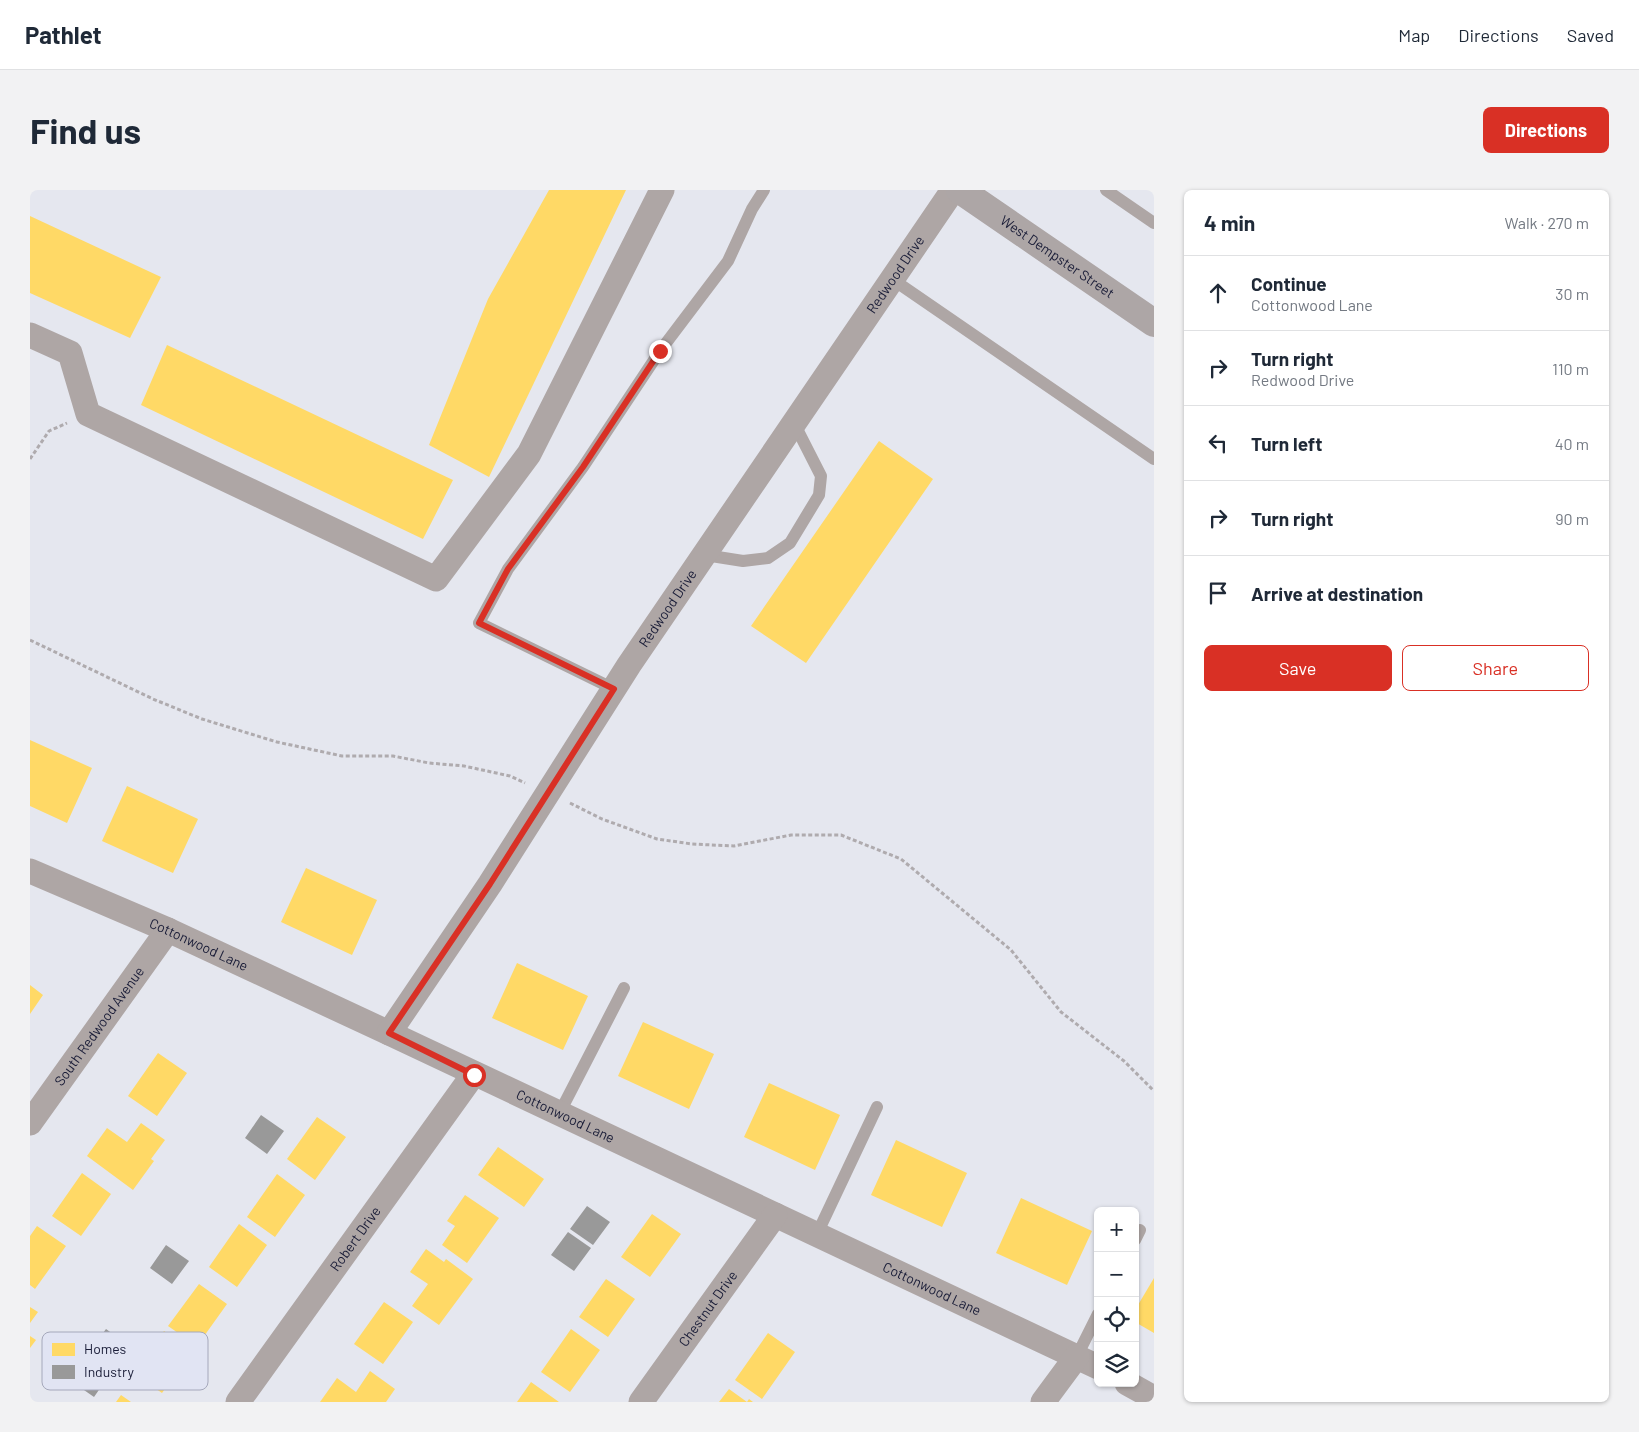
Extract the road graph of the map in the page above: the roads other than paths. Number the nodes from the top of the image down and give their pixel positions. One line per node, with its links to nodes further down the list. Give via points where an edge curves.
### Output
1 (662, 190): 9 (street, via 529,454 436,579 88,414 70,353)
2 (764, 190): 13 (lane, via 728,261 660,351 583,467 508,569 479,623)
3 (953, 190): 7 (street, Redwood Drive)
4 (960, 190): 8 (main road, West Dempster Street)
5 (1106, 190): 6 (lane)
6 (1154, 223)
7 (892, 280): 10 (street, Redwood Drive); 11 (lane)
8 (1154, 324)
9 (30, 335)
10 (794, 423): 12 (street, Redwood Drive); 12 (lane, via 821,476 819,495 790,543 768,558 743,561)
11 (1154, 459)
12 (705, 555): 13 (street, Redwood Drive)
13 (614, 689): 17 (street, Redwood Drive, via 490,884)
14 (30, 871): 15 (street, Cottonwood Lane)
15 (168, 930): 17 (street, Cottonwood Lane); 21 (street, South Redwood Avenue)
16 (624, 988): 20 (lane)
17 (389, 1033): 18 (street, Cottonwood Lane)
18 (474, 1075): 20 (street, Cottonwood Lane); 28 (street, Robert Drive)
19 (877, 1107): 23 (lane)
20 (559, 1114): 22 (street, Cottonwood Lane)
21 (30, 1123)
22 (775, 1215): 23 (street, Cottonwood Lane); 29 (street, Chestnut Drive)
23 (817, 1234): 25 (street, Cottonwood Lane)
24 (1094, 1331): 25 (lane)
25 (1087, 1361): 30 (street)
26 (1134, 1387): 27 (street)
27 (1154, 1398)
28 (238, 1402)
29 (641, 1402)
30 (1043, 1402)

